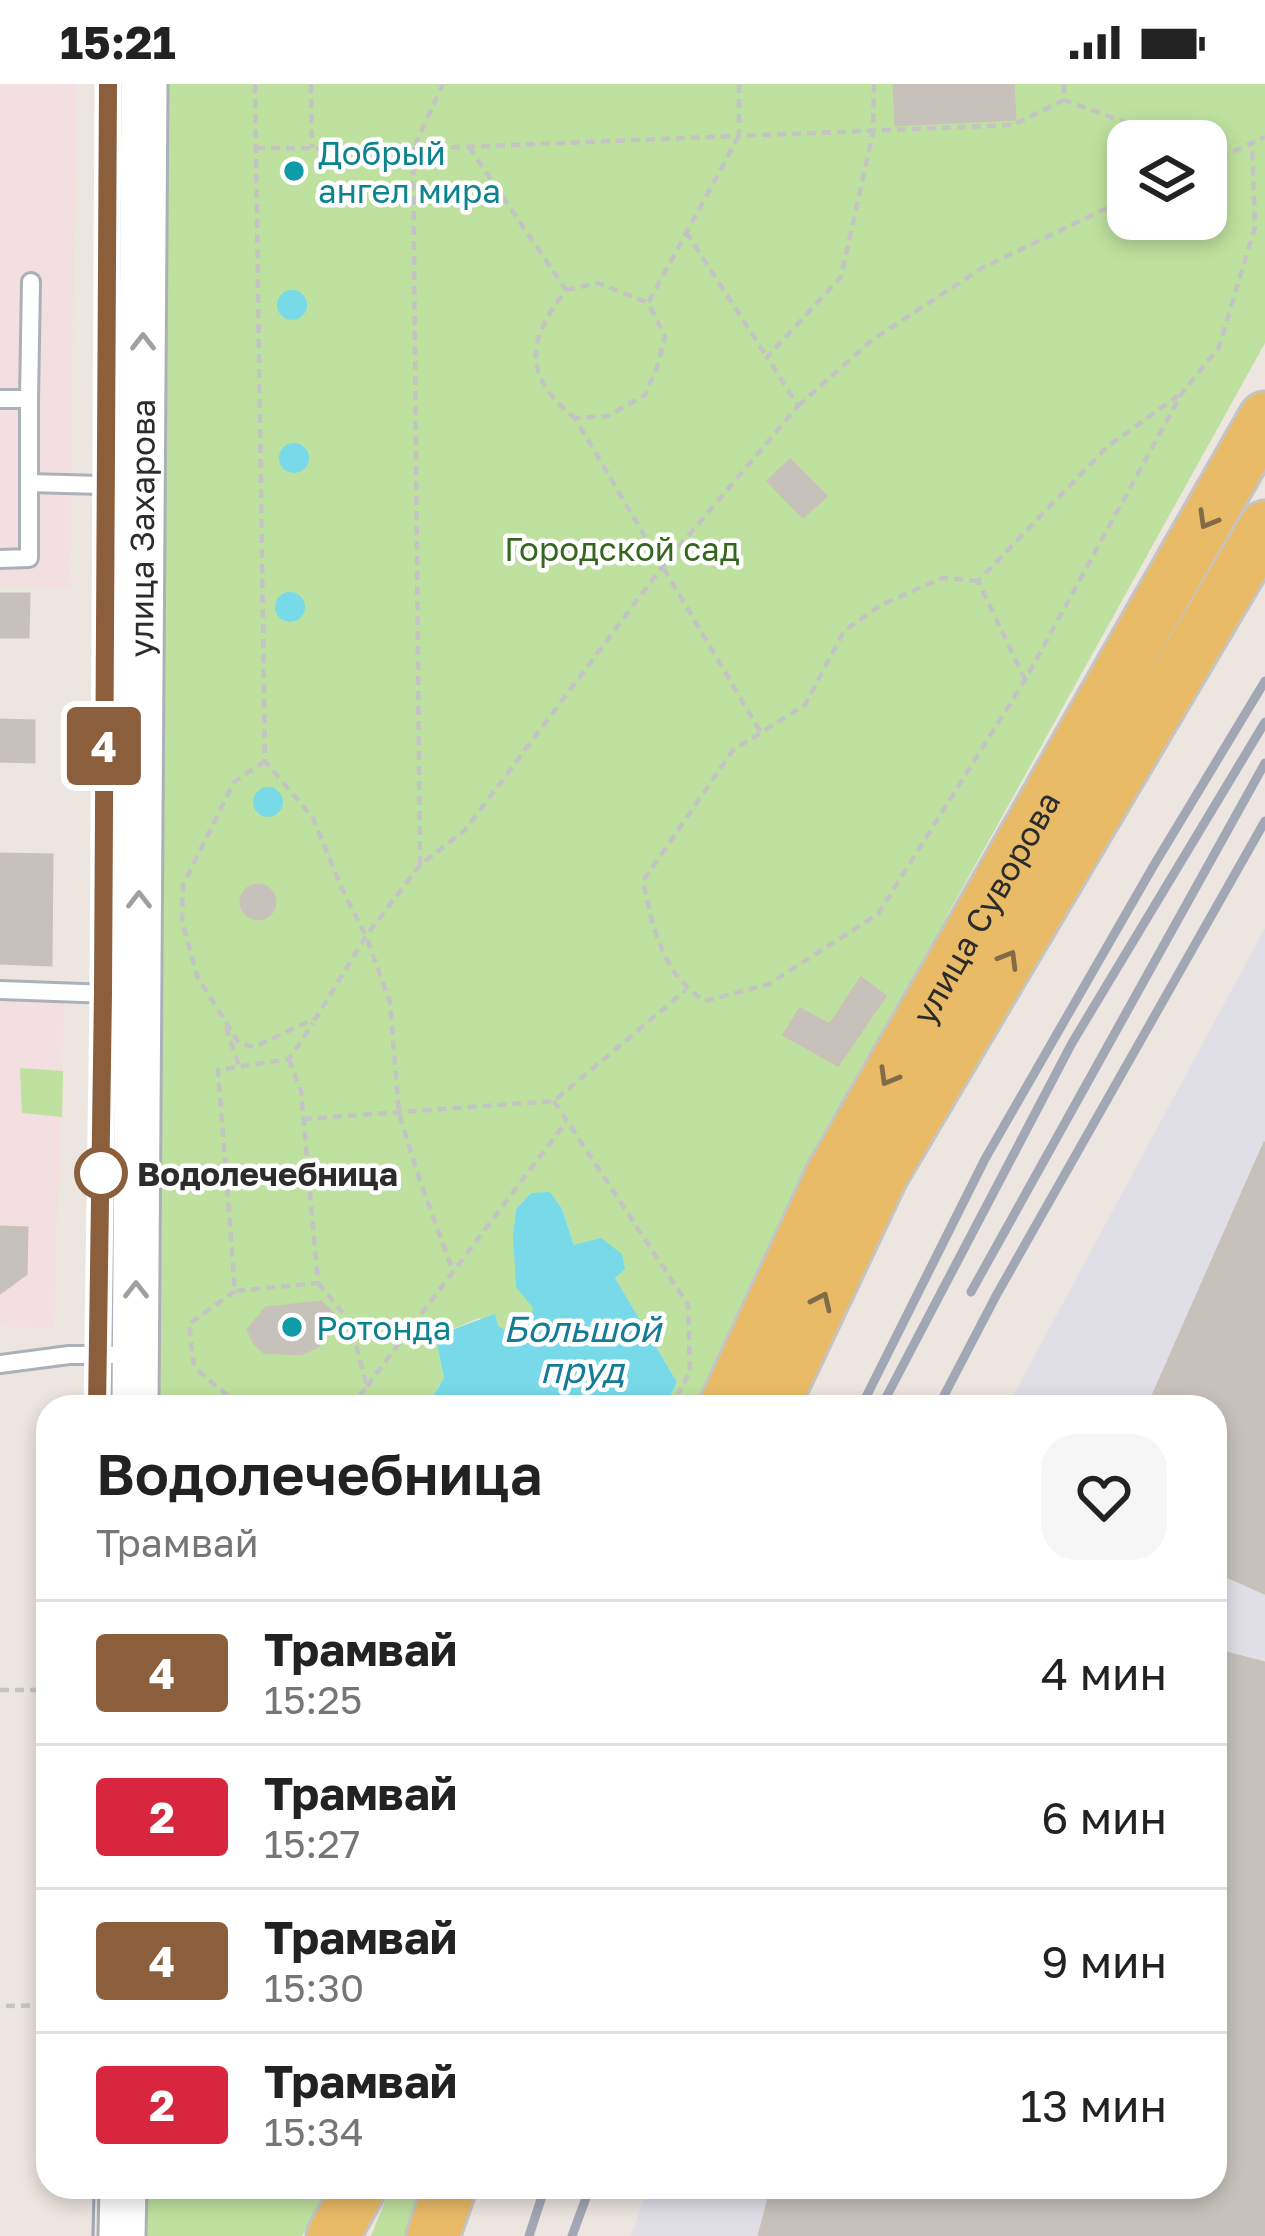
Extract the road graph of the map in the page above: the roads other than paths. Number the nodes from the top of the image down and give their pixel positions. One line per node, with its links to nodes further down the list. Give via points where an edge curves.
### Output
1 (144, 84): 7 (street, улица Захарова, one-way to 1)
2 (31, 282): 4 (lane)
3 (0, 399): 4 (lane)
4 (28, 399): 6 (lane)
5 (1265, 418): 15 (main road, улица Суворова, one-way to 15, via 831,1177)
6 (29, 483): 7 (lane); 9 (lane, via 29,558)
7 (142, 486): 11 (street, улица Захарова, one-way to 7)
8 (1265, 527): 16 (main road, улица Суворова, one-way to 8, via 881,1174)
9 (0, 559)
10 (0, 990): 11 (lane)
11 (139, 995): 12 (street, улица Захарова, one-way to 11)
12 (136, 1355): 13 (lane); 14 (street, улица Захарова)
13 (0, 1364)
14 (135, 1395)
15 (731, 1395)
16 (778, 1395)
17 (123, 2199): 20 (street)
18 (353, 2199): 21 (main road)
19 (446, 2199): 22 (main road)
20 (122, 2236)
21 (333, 2236)
22 (434, 2236)

